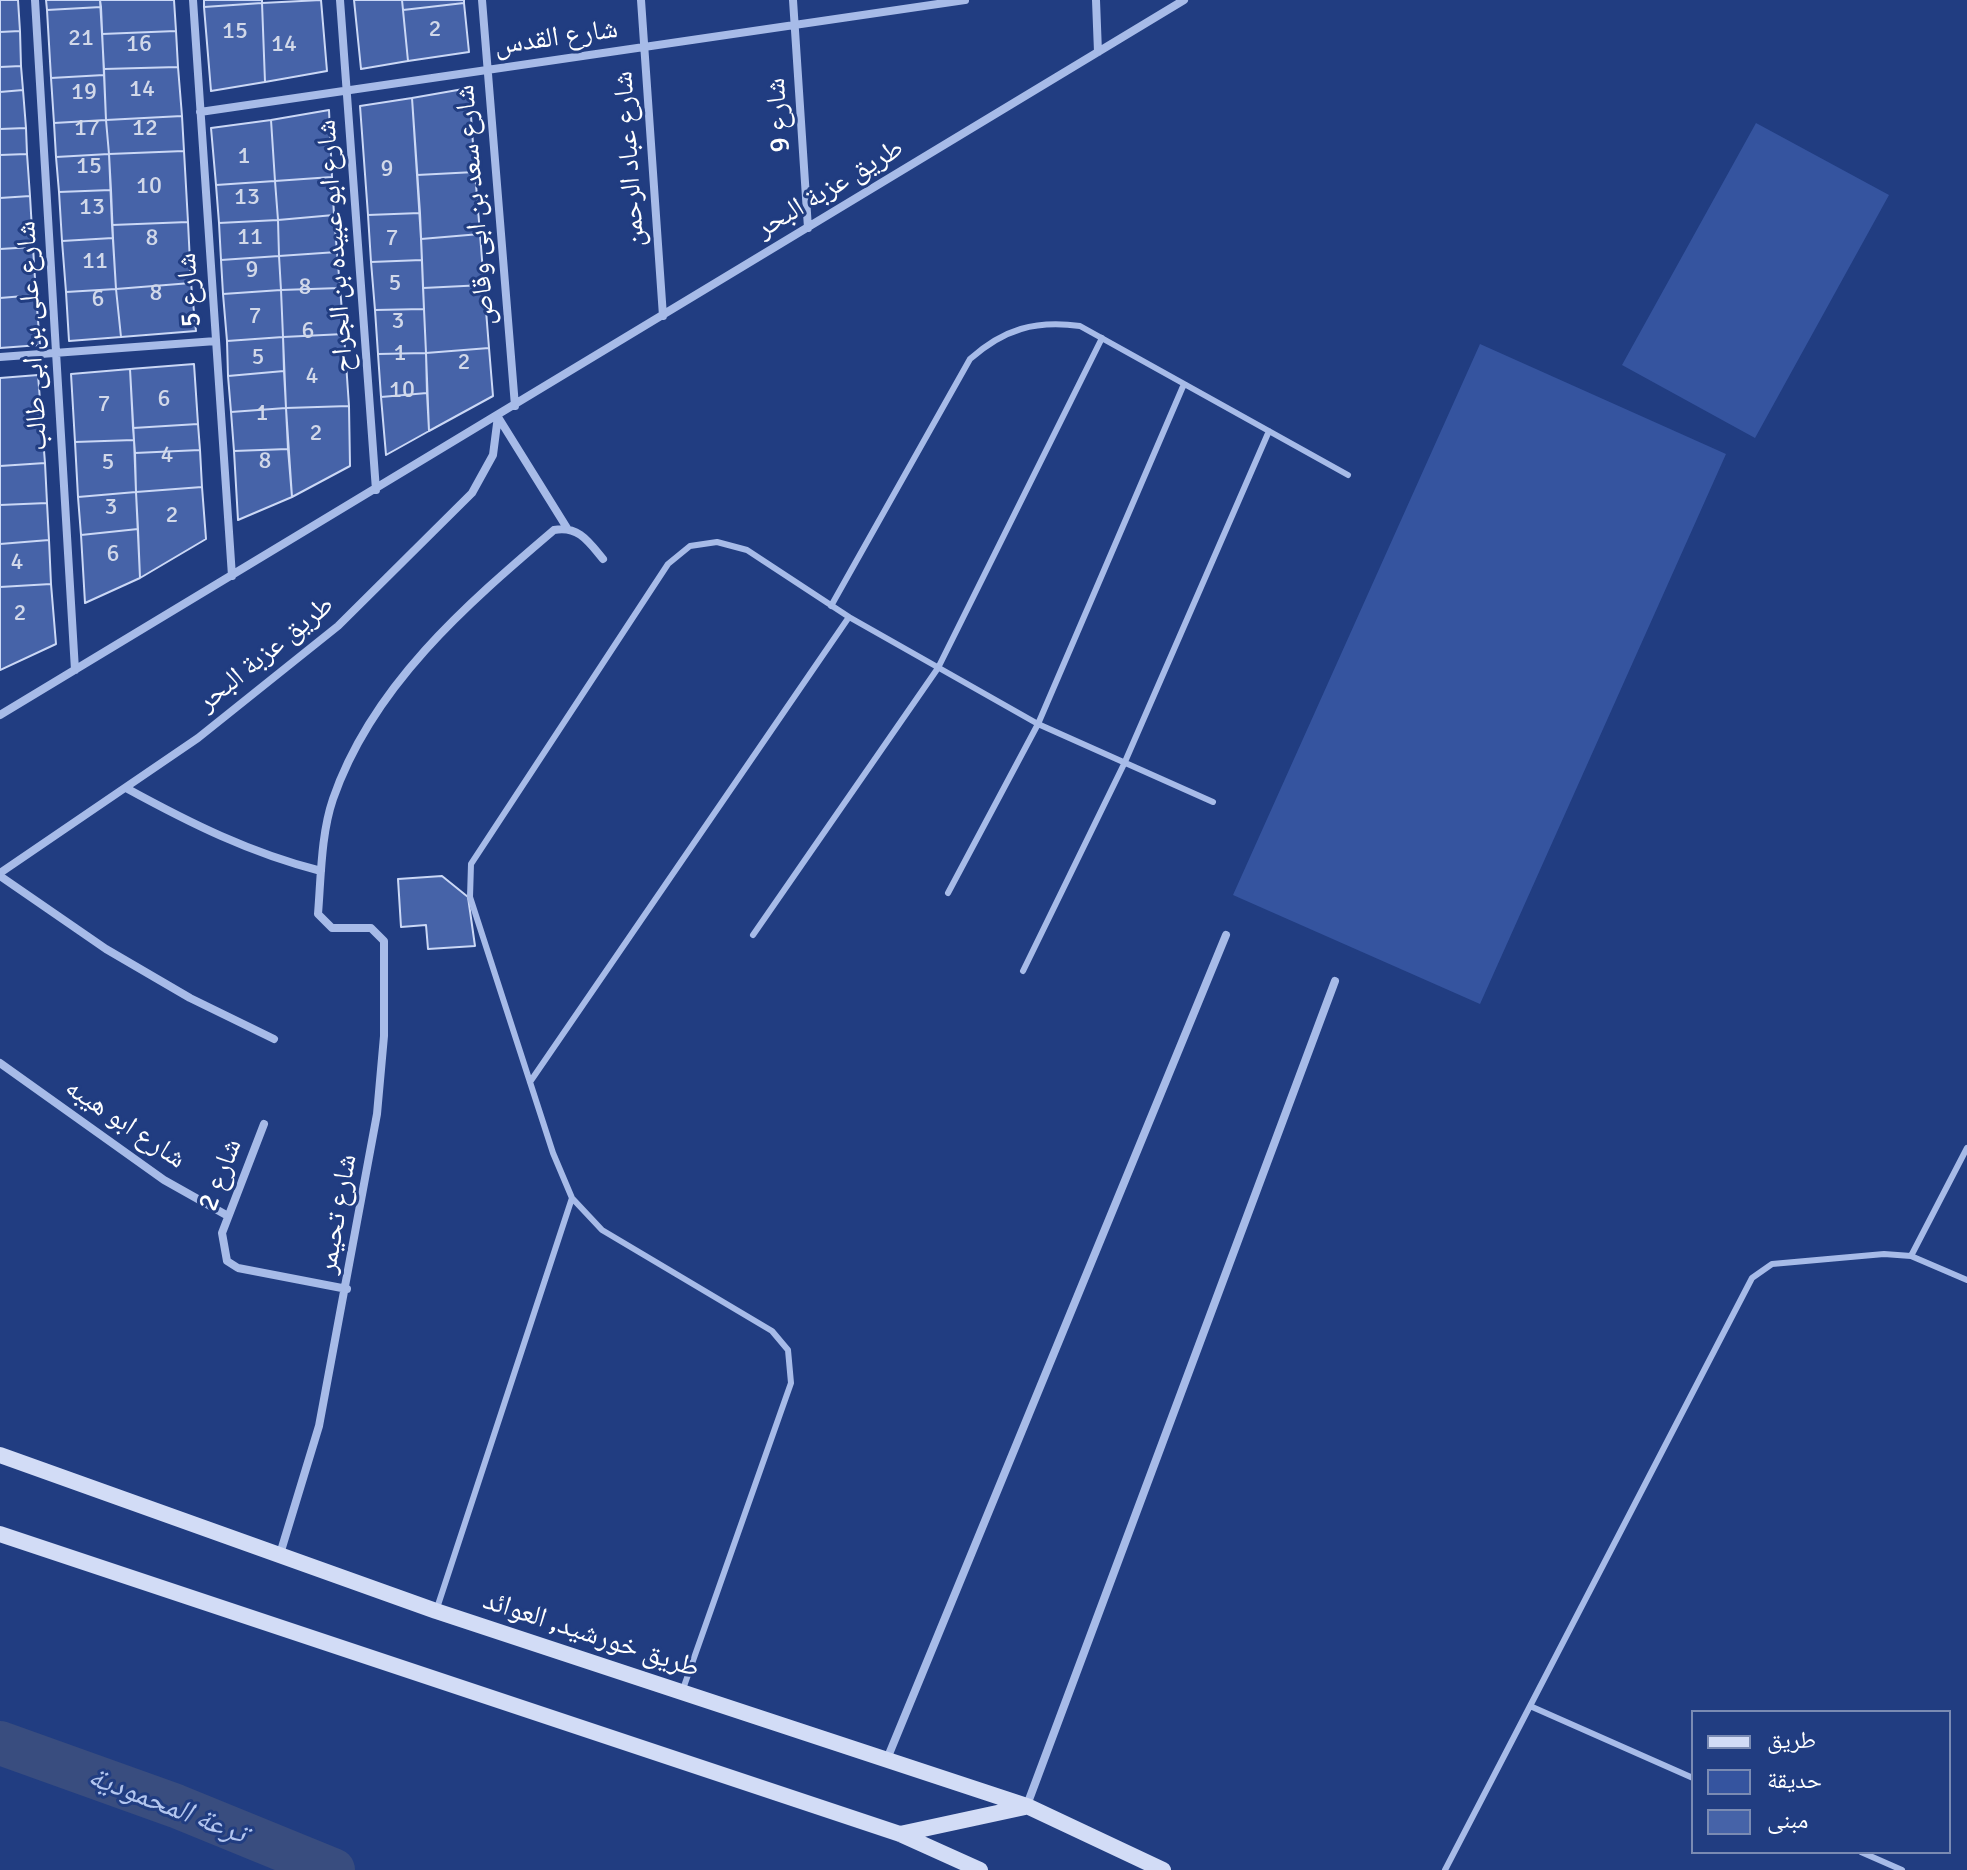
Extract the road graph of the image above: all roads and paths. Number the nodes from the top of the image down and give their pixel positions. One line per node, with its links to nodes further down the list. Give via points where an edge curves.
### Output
1 (35, 0): 21 (street, شارع على بن ابى طالب)
2 (193, 0): 16 (street, شارع 5)
3 (340, 0): 15 (street, شارع ابو عبيده بن الجراح)
4 (482, 0): 14 (street, شارع سعد بن ابى وقاص)
5 (641, 0): 12 (street, شارع عباد الرحمن)
6 (793, 0): 11 (street, شارع 9)
7 (965, 0): 10 (street, شارع القدس)
8 (1096, 0): 13 (street)
9 (1184, 0): 13 (street, طريق عزبة البحر)
10 (944, 2): 11 (street, شارع القدس)
11 (795, 25): 12 (street, شارع القدس); 17 (street, شارع 9)
12 (644, 47): 14 (street, شارع القدس); 18 (street, شارع عباد الرحمن)
13 (1098, 52): 17 (street, طريق عزبة البحر)
14 (488, 70): 15 (street, شارع القدس); 24 (street, شارع سعد بن ابى وقاص)
15 (346, 90): 16 (street, شارع القدس); 28 (street, شارع ابو عبيده بن الجراح)
16 (200, 112): 20 (street, شارع 5)
17 (808, 228): 18 (street, طريق عزبة البحر)
18 (663, 316): 24 (street, طريق عزبة البحر)
19 (1102, 338): 23 (lane); 32 (lane, via 1080,326 1050,322 993,339 970,359); 34 (lane)
20 (216, 341): 21 (street); 31 (street, شارع 5)
21 (56, 353): 22 (street); 35 (street, شارع على بن ابى طالب)
22 (0, 357)
23 (1184, 384): 26 (lane); 37 (lane)
24 (515, 406): 25 (street, طريق عزبة البحر)
25 (498, 416): 28 (street, طريق عزبة البحر); 29 (street); 39 (street, طريق عزبة البحر, via 493,455 472,493 338,626)
26 (1269, 431): 27 (lane); 38 (lane)
27 (1348, 475)
28 (376, 490): 31 (street, طريق عزبة البحر)
29 (567, 528): 30 (street); 41 (street, via 554,530 449,622 399,682 356,746 332,801)
30 (603, 559)
31 (232, 576): 35 (street, طريق عزبة البحر)
32 (831, 606): 33 (lane); 50 (lane, via 747,550 717,542 690,546 668,564 471,864 470,897)
33 (849, 617): 34 (lane); 50 (lane)
34 (938, 668): 37 (lane); 44 (lane)
35 (75, 670): 36 (street, طريق عزبة البحر)
36 (0, 715)
37 (1038, 724): 38 (lane); 43 (lane)
38 (1124, 764): 40 (lane); 46 (lane)
39 (126, 788): 41 (street, via 201,829); 42 (street, طريق عزبة البحر)
40 (1213, 802)
41 (321, 871): 57 (street, شارع تحيمر, via 318,914 323,923 332,928 371,928 384,941 382,1073)
42 (0, 874): 48 (street, via 106,949)
43 (948, 893)
44 (753, 935)
45 (1226, 935): 64 (street)
46 (1023, 971)
47 (1335, 981): 66 (street)
48 (274, 1039)
49 (0, 1063): 54 (street, شارع ابو هيبه, via 164,1180)
50 (530, 1082): 53 (lane)
51 (264, 1124): 54 (street, شارع 2)
52 (1967, 1148): 55 (lane)
53 (572, 1198): 61 (lane); 62 (lane, via 602,1230 772,1331 788,1350 791,1383)
54 (228, 1216): 57 (street, شارع 2, via 222,1233 227,1261 238,1268)
55 (1911, 1256): 56 (lane); 63 (lane, via 1772,1264 1752,1278)
56 (1967, 1280)
57 (347, 1289): 60 (street, شارع تحيمر, via 319,1426)
58 (0, 1455): 60 (main road, طريق خورشيد, العوائد)
59 (0, 1534): 67 (main road)
60 (279, 1555): 61 (main road, طريق خورشيد, العوائد)
61 (436, 1611): 62 (main road, طريق خورشيد, العوائد)
62 (682, 1692): 64 (main road, طريق خورشيد, العوائد)
63 (1530, 1706): 65 (lane); 71 (lane)
64 (886, 1760): 66 (main road, طريق خورشيد, العوائد)
65 (1691, 1777)
66 (1027, 1806): 67 (main road); 70 (main road, طريق خورشيد, العوائد)
67 (900, 1834): 69 (main road)
68 (1866, 1854): 72 (lane)
69 (980, 1870)
70 (1163, 1870)
71 (1445, 1870)
72 (1902, 1870)

